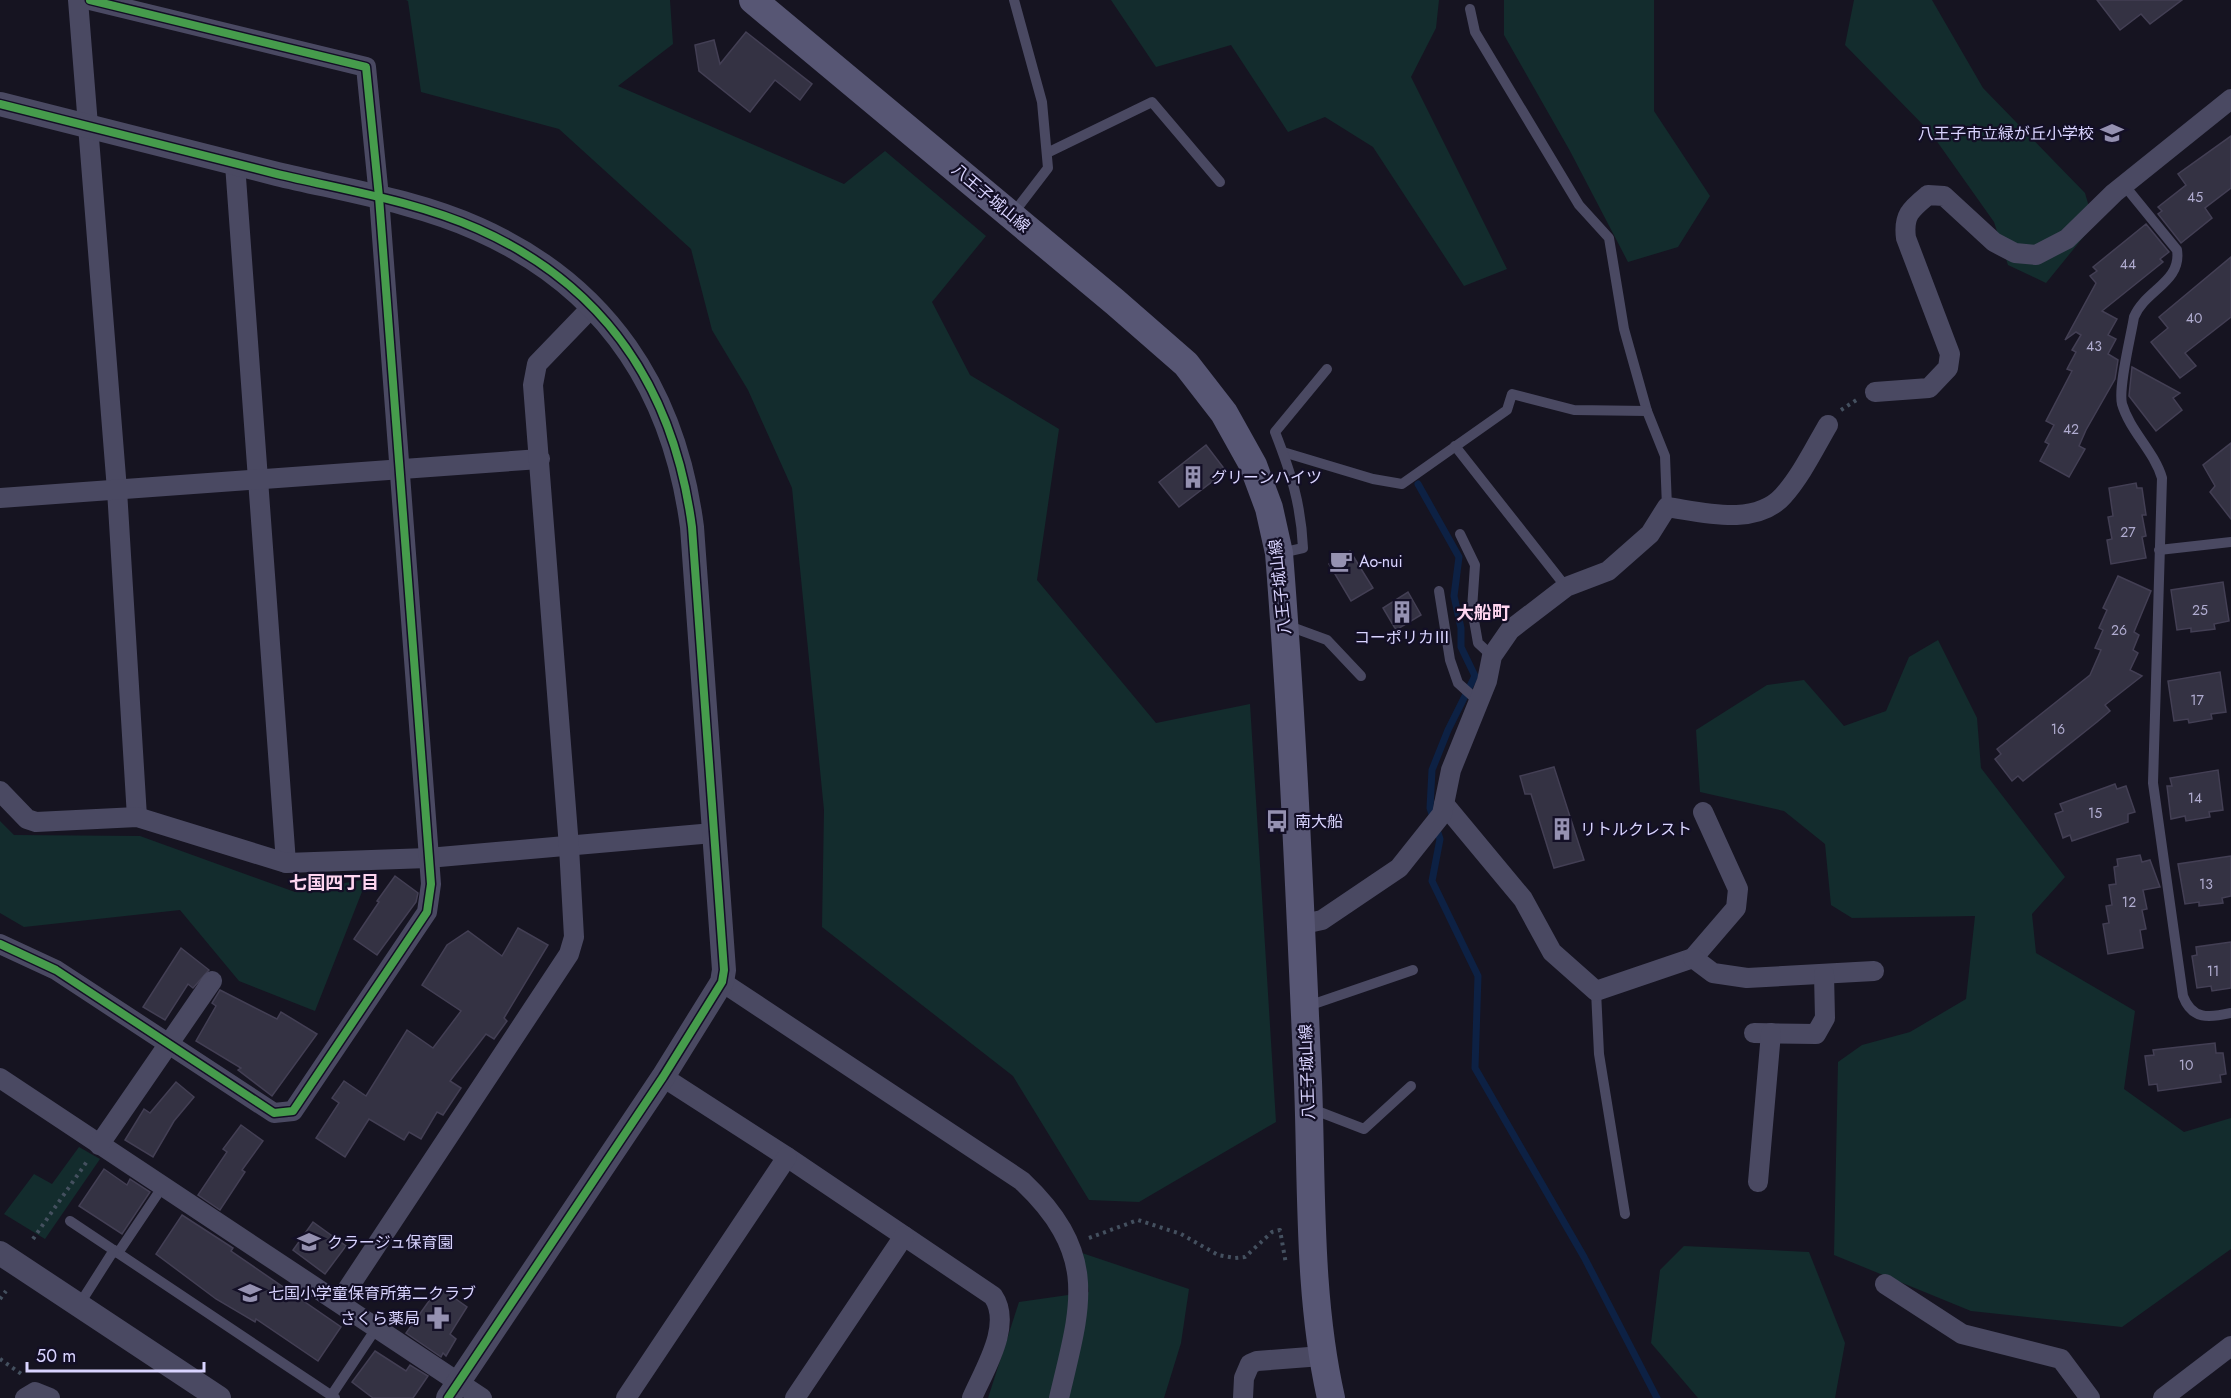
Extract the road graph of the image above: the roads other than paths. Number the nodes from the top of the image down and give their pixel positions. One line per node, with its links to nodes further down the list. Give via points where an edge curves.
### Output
1 (78, 0): 8 (street)
2 (90, 0): 13 (street, via 366,67)
3 (1014, 0): 9 (lane, via 1042,102)
4 (766, 7): 14 (main road, 八王子城山線)
5 (1470, 9): 18 (lane, via 1475,32 1579,205 1609,238 1624,329)
6 (2231, 99): 12 (street)
7 (0, 104): 8 (street)
8 (89, 126): 10 (street); 25 (street)
9 (1047, 153): 11 (lane, via 1152,102); 14 (lane, via 1048,168)
10 (234, 164): 13 (street); 24 (street)
11 (1220, 182)
12 (2124, 185): 17 (street, via 2067,239 2036,255 2016,253 1994,242 1944,196 1928,195 1913,207 1904,222 1906,238 1950,354 1948,369 1929,388); 30 (lane, via 2177,250 2179,262 2174,273 2138,306 2122,393 2127,414 2158,464 2162,478)
13 (379, 197): 15 (street, via 444,216 506,243 537,260); 23 (street)
14 (1011, 215): 31 (main road, 八王子城山線, via 1156,337 1211,394 1253,465 1269,508)
15 (592, 307): 22 (street, via 537,364 533,385); 42 (street, via 616,334 654,392 680,458 692,527)
16 (1327, 369): 21 (lane, via 1275,432)
17 (1875, 392)
18 (1647, 411): 20 (lane, via 1574,410 1512,394 1507,410); 27 (lane, via 1665,456)
19 (1828, 425): 27 (street, via 1781,498 1753,514 1718,515)
20 (1455, 446): 21 (lane, via 1402,484); 32 (lane)
21 (1282, 452): 31 (lane, via 1293,478 1303,548)
22 (540, 459): 23 (street); 43 (street)
23 (398, 469): 24 (street); 44 (street)
24 (257, 478): 25 (street); 45 (street)
25 (117, 490): 26 (street); 41 (street)
26 (0, 498)
27 (1666, 507): 32 (street, via 1650,534 1608,571)
28 (1460, 534): 35 (lane, via 1475,565 1472,609 1478,643)
29 (2231, 542): 30 (lane)
30 (2159, 550): 56 (lane, via 2153,783 2183,996 2187,1007 2197,1016)
31 (1279, 553): 34 (main road, 八王子城山線)
32 (1566, 587): 35 (street, via 1510,630)
33 (1439, 591): 37 (lane, via 1450,660 1458,683)
34 (1284, 624): 36 (lane, via 1327,640); 46 (main road, 八王子城山線)
35 (1492, 656): 37 (street)
36 (1361, 676)
37 (1479, 701): 39 (street, via 1451,770)
38 (0, 791): 41 (street, via 27,819 36,822)
39 (1443, 809): 46 (street, via 1399,868 1322,920); 54 (street, via 1523,899 1552,952)
40 (1703, 812): 48 (street, via 1738,889 1736,908)
41 (137, 817): 45 (street)
42 (713, 833): 43 (street); 53 (street)
43 (569, 847): 44 (street); 72 (street, via 574,937 569,954)
44 (428, 858): 45 (street); 57 (street, via 431,884 427,912 293,1111 274,1113)
45 (286, 863)
46 (1299, 925): 55 (main road, 八王子城山線)
47 (0, 944): 57 (street, via 56,970)
48 (1693, 958): 51 (street, via 1713,973 1747,978); 54 (street)
49 (1413, 970): 55 (lane)
50 (1874, 971): 51 (street)
51 (1824, 974): 64 (street, via 1825,1017 1816,1034 1763,1033)
52 (212, 981): 57 (street)
53 (722, 982): 58 (street); 86 (street, via 1022,1181 1052,1212 1070,1245 1078,1280 1079,1308)
54 (1596, 991): 66 (lane, via 1599,1054)
55 (1304, 1007): 61 (main road, 八王子城山線)
56 (2231, 1013)
57 (169, 1044): 62 (street)
58 (663, 1077): 63 (street); 77 (street)
59 (0, 1078): 62 (street)
60 (1411, 1086): 61 (lane, via 1364,1129)
61 (1309, 1108): 76 (main road, 八王子城山線)
62 (99, 1145): 65 (street)
63 (787, 1156): 68 (street); 83 (street)
64 (1758, 1182)
65 (163, 1186): 69 (lane); 72 (street)
66 (1624, 1214)
67 (70, 1221): 69 (lane)
68 (904, 1236): 84 (street); 85 (street, via 998,1303 1001,1319 990,1358)
69 (116, 1252): 73 (lane); 78 (lane)
70 (0, 1253): 73 (street)
71 (1885, 1284): 89 (street, via 1962,1334 2061,1359)
72 (339, 1302): 74 (street)
73 (78, 1305): 81 (street)
74 (377, 1327): 77 (street); 78 (lane)
75 (2231, 1346): 90 (street)
76 (1322, 1356): 87 (street, via 1250,1364 1244,1378); 88 (main road, 八王子城山線)
77 (453, 1390): 82 (street)
78 (326, 1395)
79 (25, 1398): 80 (street, via 35,1392)
80 (50, 1398)
81 (219, 1398)
82 (482, 1398)
83 (626, 1398)
84 (795, 1398)
85 (972, 1398)
86 (1059, 1398)
87 (1243, 1398)
88 (1331, 1398)
89 (2090, 1398)
90 (2163, 1398)

